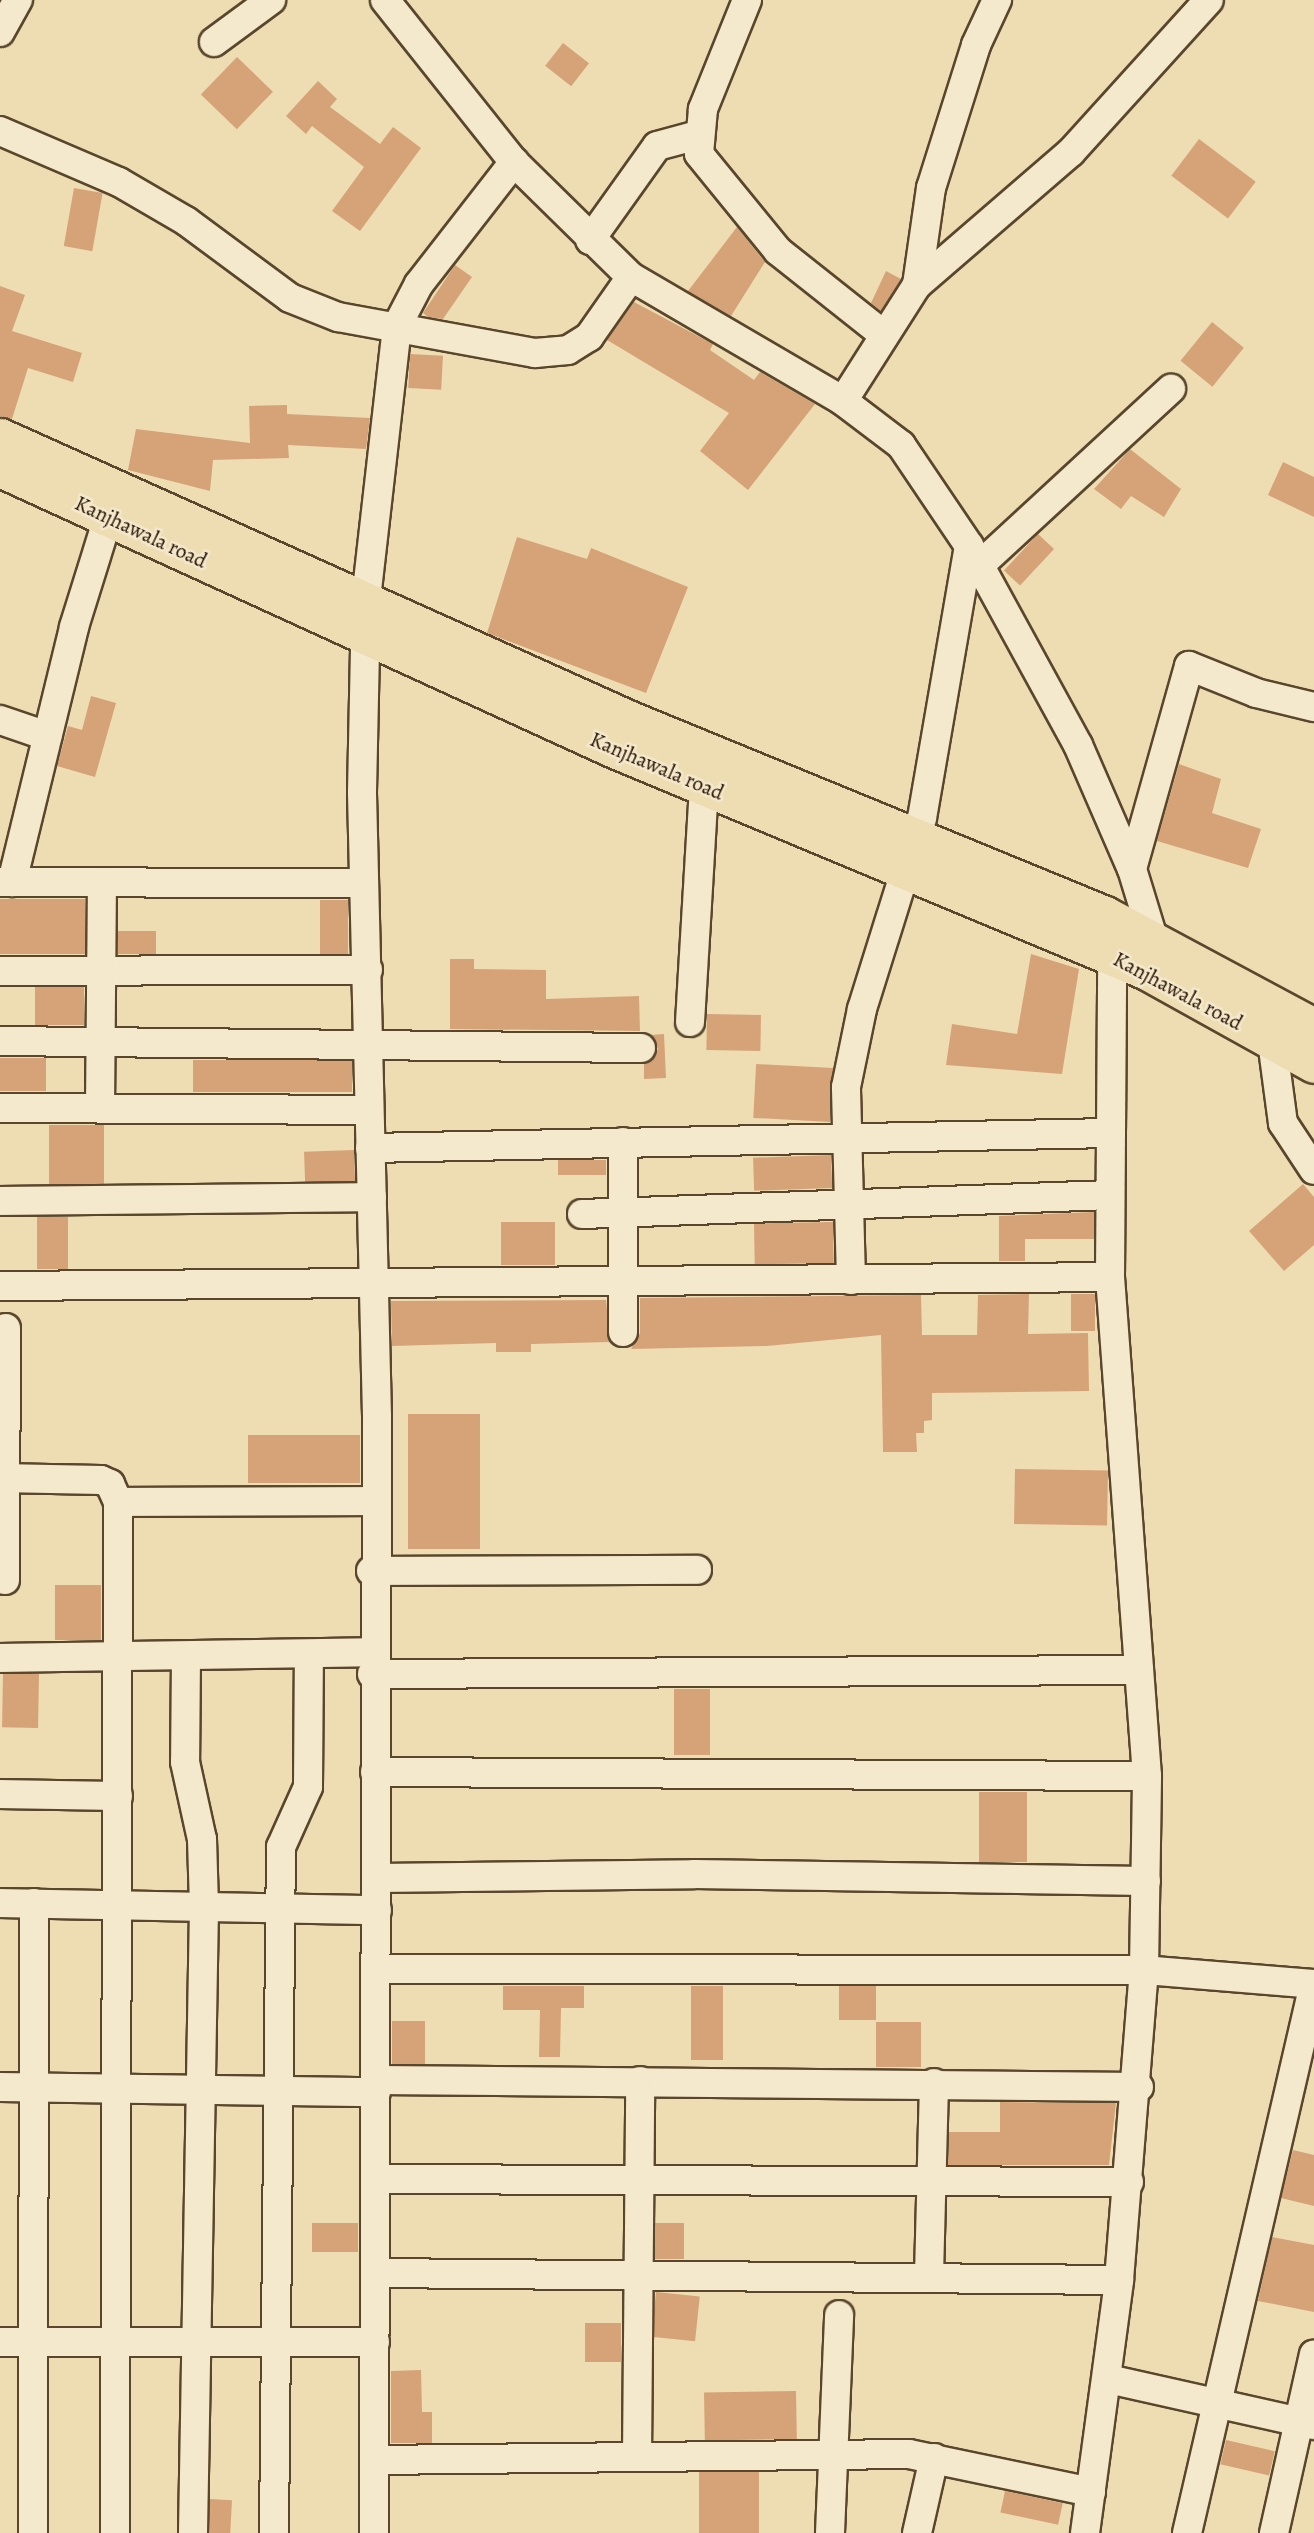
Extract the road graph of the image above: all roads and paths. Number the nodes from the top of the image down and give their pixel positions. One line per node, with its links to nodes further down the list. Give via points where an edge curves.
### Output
1 (19, 0): 7 (street)
2 (271, 0): 8 (street)
3 (385, 0): 11 (street)
4 (747, 0): 10 (street)
5 (997, 0): 14 (street, via 976,44 931,188)
6 (1195, 4): 14 (street, via 1071,152)
7 (0, 32)
8 (214, 43)
9 (0, 131): 15 (street, via 119,182 186,221 290,298 338,317)
10 (698, 135): 12 (street, via 657,146); 16 (street, via 699,154 752,223 813,282)
11 (514, 162): 12 (street); 15 (street, via 419,284)
12 (590, 240): 13 (street)
13 (631, 276): 15 (street, via 589,337 568,350 535,353); 18 (street)
14 (916, 285): 16 (street)
15 (397, 326): 23 (street)
16 (884, 335): 18 (street)
17 (1171, 389): 22 (street)
18 (843, 401): 22 (street, via 901,445)
19 (0, 437): 23 (main road, Kanjhawala road)
20 (0, 468): 21 (main road, Kanjhawala road)
21 (108, 518): 23 (main road, Kanjhawala road); 26 (street)
22 (975, 555): 28 (street); 29 (street, via 1078,745)
23 (365, 617): 27 (main road, Kanjhawala road); 28 (main road, Kanjhawala road, via 630,720); 32 (street)
24 (1314, 707): 29 (street, via 1256,693 1189,666)
25 (0, 720): 26 (street)
26 (47, 736): 30 (street)
27 (704, 786): 28 (main road, Kanjhawala road); 38 (street)
28 (911, 853): 33 (main road, Kanjhawala road); 34 (main road, Kanjhawala road); 50 (street, via 854,1041)
29 (1132, 869): 33 (street)
30 (6, 882): 31 (street)
31 (103, 882): 32 (street); 35 (street)
32 (364, 883): 36 (street)
33 (1154, 942): 39 (main road, Kanjhawala road)
34 (1112, 955): 42 (main road, Kanjhawala road); 49 (street)
35 (102, 970): 36 (street); 37 (street); 41 (street)
36 (369, 970): 43 (street)
37 (0, 971)
38 (690, 1022)
39 (1314, 1027)
40 (0, 1041): 41 (street)
41 (104, 1041): 43 (street); 47 (street)
42 (1272, 1041): 45 (main road, Kanjhawala road); 53 (street, via 1283,1123)
43 (368, 1047): 44 (street); 48 (street)
44 (641, 1048)
45 (1314, 1064)
46 (0, 1108): 47 (street)
47 (100, 1108): 48 (street)
48 (367, 1110): 52 (street)
49 (1108, 1133): 50 (street); 54 (street)
50 (844, 1138): 51 (street); 57 (street)
51 (623, 1142): 52 (street); 58 (street)
52 (370, 1148): 55 (street)
53 (1314, 1170)
54 (1109, 1195): 57 (street); 60 (street)
55 (372, 1197): 56 (street); 63 (street)
56 (0, 1201)
57 (848, 1207): 58 (street); 61 (street)
58 (623, 1213): 59 (street); 64 (street)
59 (582, 1214)
60 (1110, 1277): 61 (street); 78 (street)
61 (851, 1280): 64 (street)
62 (0, 1286): 63 (street)
63 (376, 1286): 64 (street); 69 (street)
64 (623, 1286): 66 (street)
65 (6, 1328): 67 (street)
66 (623, 1332)
67 (2, 1478): 68 (street, via 101,1480 110,1484); 72 (street)
68 (118, 1502): 69 (street); 76 (street)
69 (373, 1502): 71 (street)
70 (697, 1570): 71 (street)
71 (372, 1571): 77 (street)
72 (5, 1580)
73 (309, 1654): 74 (street); 77 (street); 89 (street, via 308,1787 282,1834)
74 (186, 1656): 76 (street); 88 (street, via 186,1762 201,1839)
75 (0, 1657): 76 (street)
76 (114, 1657): 82 (street)
77 (372, 1663): 78 (street); 79 (street)
78 (1139, 1670): 80 (street)
79 (374, 1772): 80 (street); 83 (street)
80 (1147, 1776): 84 (street)
81 (0, 1794): 82 (street)
82 (118, 1796): 87 (street)
83 (378, 1878): 84 (street, via 694,1874); 90 (street)
84 (1146, 1881): 92 (street)
85 (0, 1903): 86 (street)
86 (34, 1903): 87 (street); 99 (street)
87 (117, 1906): 88 (street); 100 (street)
88 (204, 1908): 89 (street); 101 (street)
89 (282, 1909): 90 (street); 102 (street)
90 (377, 1910): 91 (street)
91 (377, 1969): 92 (street); 96 (street)
92 (1144, 1970): 93 (street); 98 (street)
93 (1314, 1984): 120 (street)
94 (640, 2081): 95 (street); 96 (street); 104 (street)
95 (934, 2083): 98 (street); 105 (street)
96 (376, 2086): 102 (street); 103 (street)
97 (0, 2087): 99 (street)
98 (1139, 2087): 106 (street)
99 (33, 2088): 100 (street); 113 (street)
100 (118, 2088): 101 (street); 117 (street)
101 (201, 2090): 102 (street); 116 (street)
102 (279, 2091): 115 (street)
103 (375, 2179): 104 (street); 108 (street)
104 (639, 2181): 105 (street); 107 (street)
105 (933, 2182): 106 (street); 109 (street)
106 (1129, 2182): 110 (street)
107 (639, 2272): 108 (street); 109 (street); 123 (street)
108 (375, 2273): 114 (street)
109 (929, 2275): 110 (street)
110 (1119, 2280): 119 (street)
111 (839, 2315): 122 (street)
112 (0, 2342): 113 (street)
113 (33, 2342): 117 (street); 127 (street)
114 (374, 2342): 115 (street); 125 (street)
115 (276, 2343): 116 (street); 130 (street)
116 (196, 2344): 117 (street); 129 (street)
117 (116, 2345): 128 (street)
118 (1314, 2354): 121 (street)
119 (1108, 2379): 120 (street); 126 (street)
120 (1213, 2402): 121 (street); 135 (street)
121 (1307, 2423): 136 (street)
122 (837, 2455): 123 (street); 124 (street); 132 (street)
123 (637, 2457): 125 (street)
124 (934, 2458): 126 (street); 133 (street)
125 (374, 2460): 131 (street)
126 (1091, 2492): 134 (street)
127 (33, 2533)
128 (115, 2533)
129 (193, 2533)
130 (274, 2533)
131 (374, 2533)
132 (830, 2533)
133 (917, 2533)
134 (1085, 2533)
135 (1187, 2533)
136 (1274, 2533)

